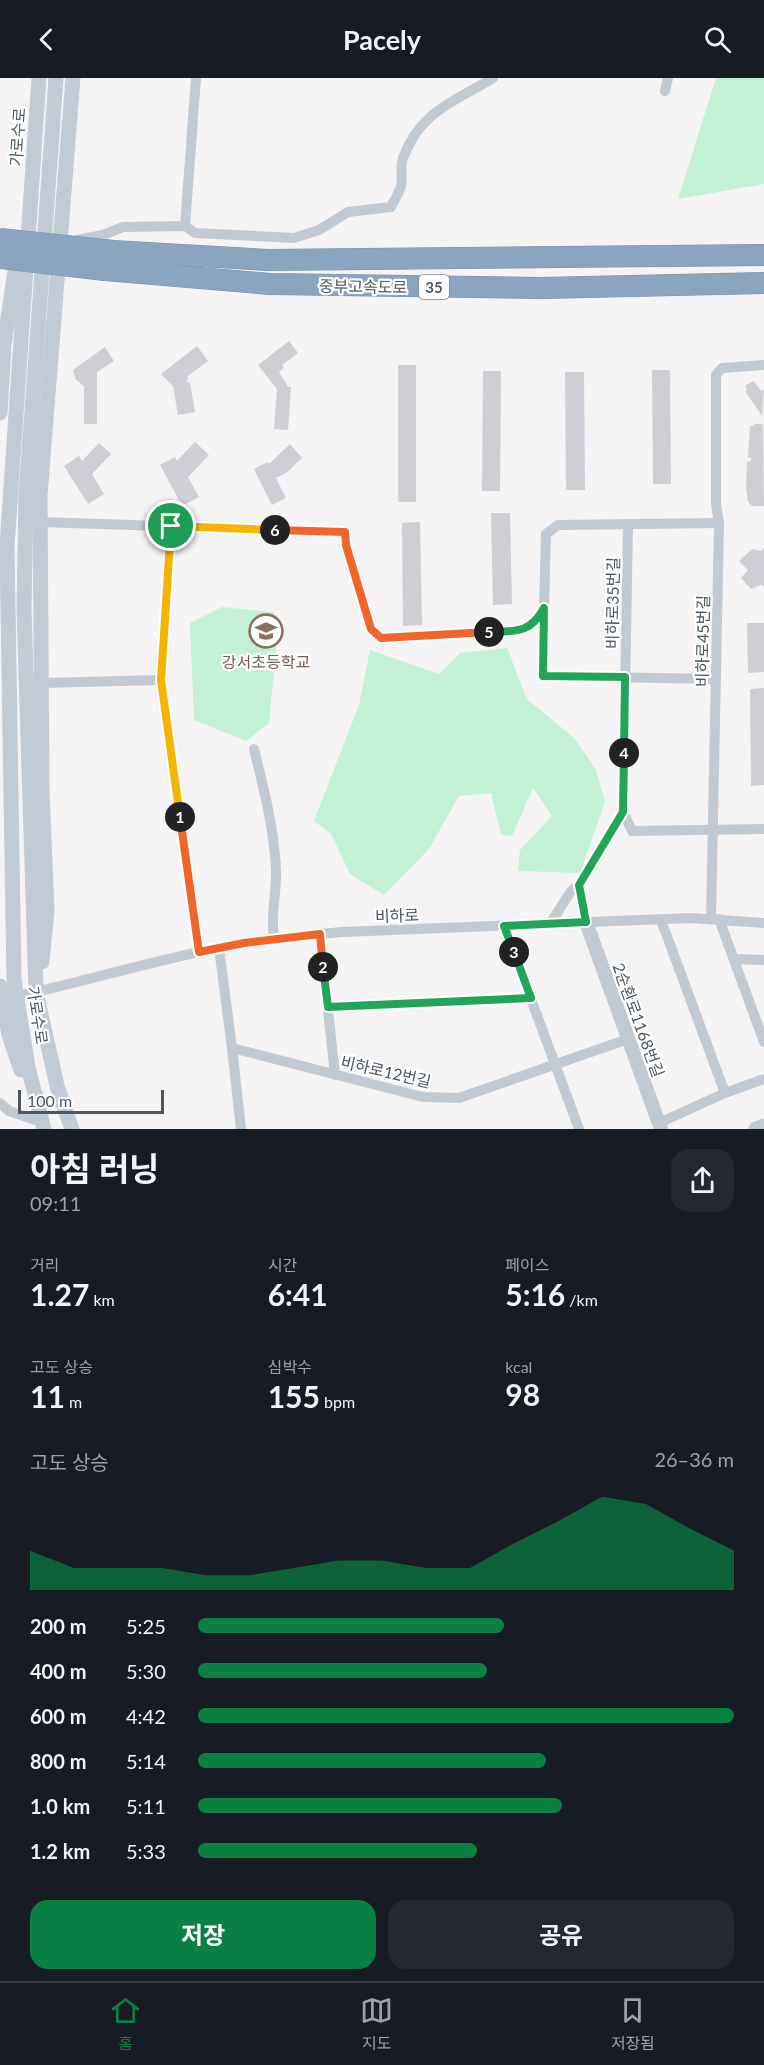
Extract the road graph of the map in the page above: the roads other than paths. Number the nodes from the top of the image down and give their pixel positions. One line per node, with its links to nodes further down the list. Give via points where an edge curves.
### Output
1 (39, 78): 8 (main road, 가로수로)
2 (56, 78): 28 (main road, 가로수로, via 26,494)
3 (73, 78): 11 (main road, 가로수로)
4 (196, 78): 9 (street)
5 (493, 78): 9 (street, via 463,98 448,102 420,124 402,162 401,186 391,207 348,212 319,230 294,238 195,233)
6 (668, 78): 7 (street)
7 (665, 92)
8 (34, 160): 16 (main road); 27 (main road, 가로수로, via 9,494)
9 (185, 226): 11 (street, via 123,226 103,236)
10 (0, 239): 14 (highway, 중부고속도로 / 35, bridge)
11 (59, 243): 19 (main road, 가로수로)
12 (764, 255): 14 (highway, 중부고속도로 / 35)
13 (0, 258): 14 (highway, 중부고속도로 / 35, bridge)
14 (109, 260): 15 (highway, 중부고속도로 / 35, via 270,284 541,288)
15 (764, 283)
16 (2, 358): 18 (main road)
17 (764, 365): 20 (street, 비하로45번길, via 722,368 716,375)
18 (0, 413)
19 (39, 522): 22 (street); 29 (main road, 가로수로)
20 (719, 522): 21 (street); 25 (street, 비하로45번길)
21 (628, 524): 23 (street, via 558,525 546,534); 24 (street, 비하로35번길)
22 (171, 526): 23 (street, via 345,532 371,629 381,638 522,630 536,622); 26 (street)
23 (544, 608): 24 (street, via 543,676)
24 (625, 677): 25 (street); 31 (street, 비하로35번길)
25 (716, 679): 32 (street, 비하로45번길)
26 (161, 680): 29 (street); 44 (street)
27 (5, 683): 28 (street); 48 (main road, 가로수로)
28 (26, 683): 47 (main road, 가로수로)
29 (42, 683): 47 (main road, 가로수로, via 47,910)
30 (254, 749): 42 (street, via 267,800 275,863)
31 (623, 812): 32 (street, via 632,831); 34 (street)
32 (714, 829): 33 (street); 35 (street, 비하로45번길)
33 (764, 829)
34 (579, 885): 37 (street); 39 (street)
35 (715, 919): 36 (street, 비하로); 38 (street, 비하로); 45 (street)
36 (661, 920): 37 (street, 비하로); 59 (street)
37 (586, 922): 39 (street, 비하로); 51 (street, 2순환로1168번길)
38 (764, 923)
39 (550, 924): 40 (street, 비하로)
40 (504, 926): 41 (street, 비하로); 49 (street)
41 (320, 934): 42 (street, 비하로); 50 (street)
42 (274, 939): 43 (street, 비하로)
43 (219, 948): 44 (street, 비하로); 53 (street)
44 (199, 952): 47 (street, 비하로)
45 (734, 959): 46 (street); 52 (street)
46 (764, 960)
47 (36, 992): 48 (street, 비하로); 54 (main road, 가로수로)
48 (4, 995): 56 (main road, 가로수로); 64 (main road, via 20,1068)
49 (531, 998): 50 (street); 55 (street)
50 (328, 1007): 57 (street)
51 (628, 1039): 55 (street, 비하로12번길); 62 (street, 2순환로1168번길)
52 (764, 1042)
53 (231, 1048): 57 (street, 비하로12번길); 65 (street)
54 (51, 1062): 56 (main road, via 36,1060); 61 (main road, 가로수로)
55 (555, 1064): 57 (street, 비하로12번길, via 459,1098 423,1097); 66 (street)
56 (28, 1068): 64 (main road, 가로수로)
57 (335, 1075)
58 (764, 1079): 59 (street)
59 (725, 1093): 62 (street)
60 (0, 1103): 64 (street)
61 (72, 1126)
62 (660, 1126)
63 (764, 1126): 67 (main road)
64 (43, 1127)
65 (241, 1129)
66 (579, 1129)
67 (756, 1129)

